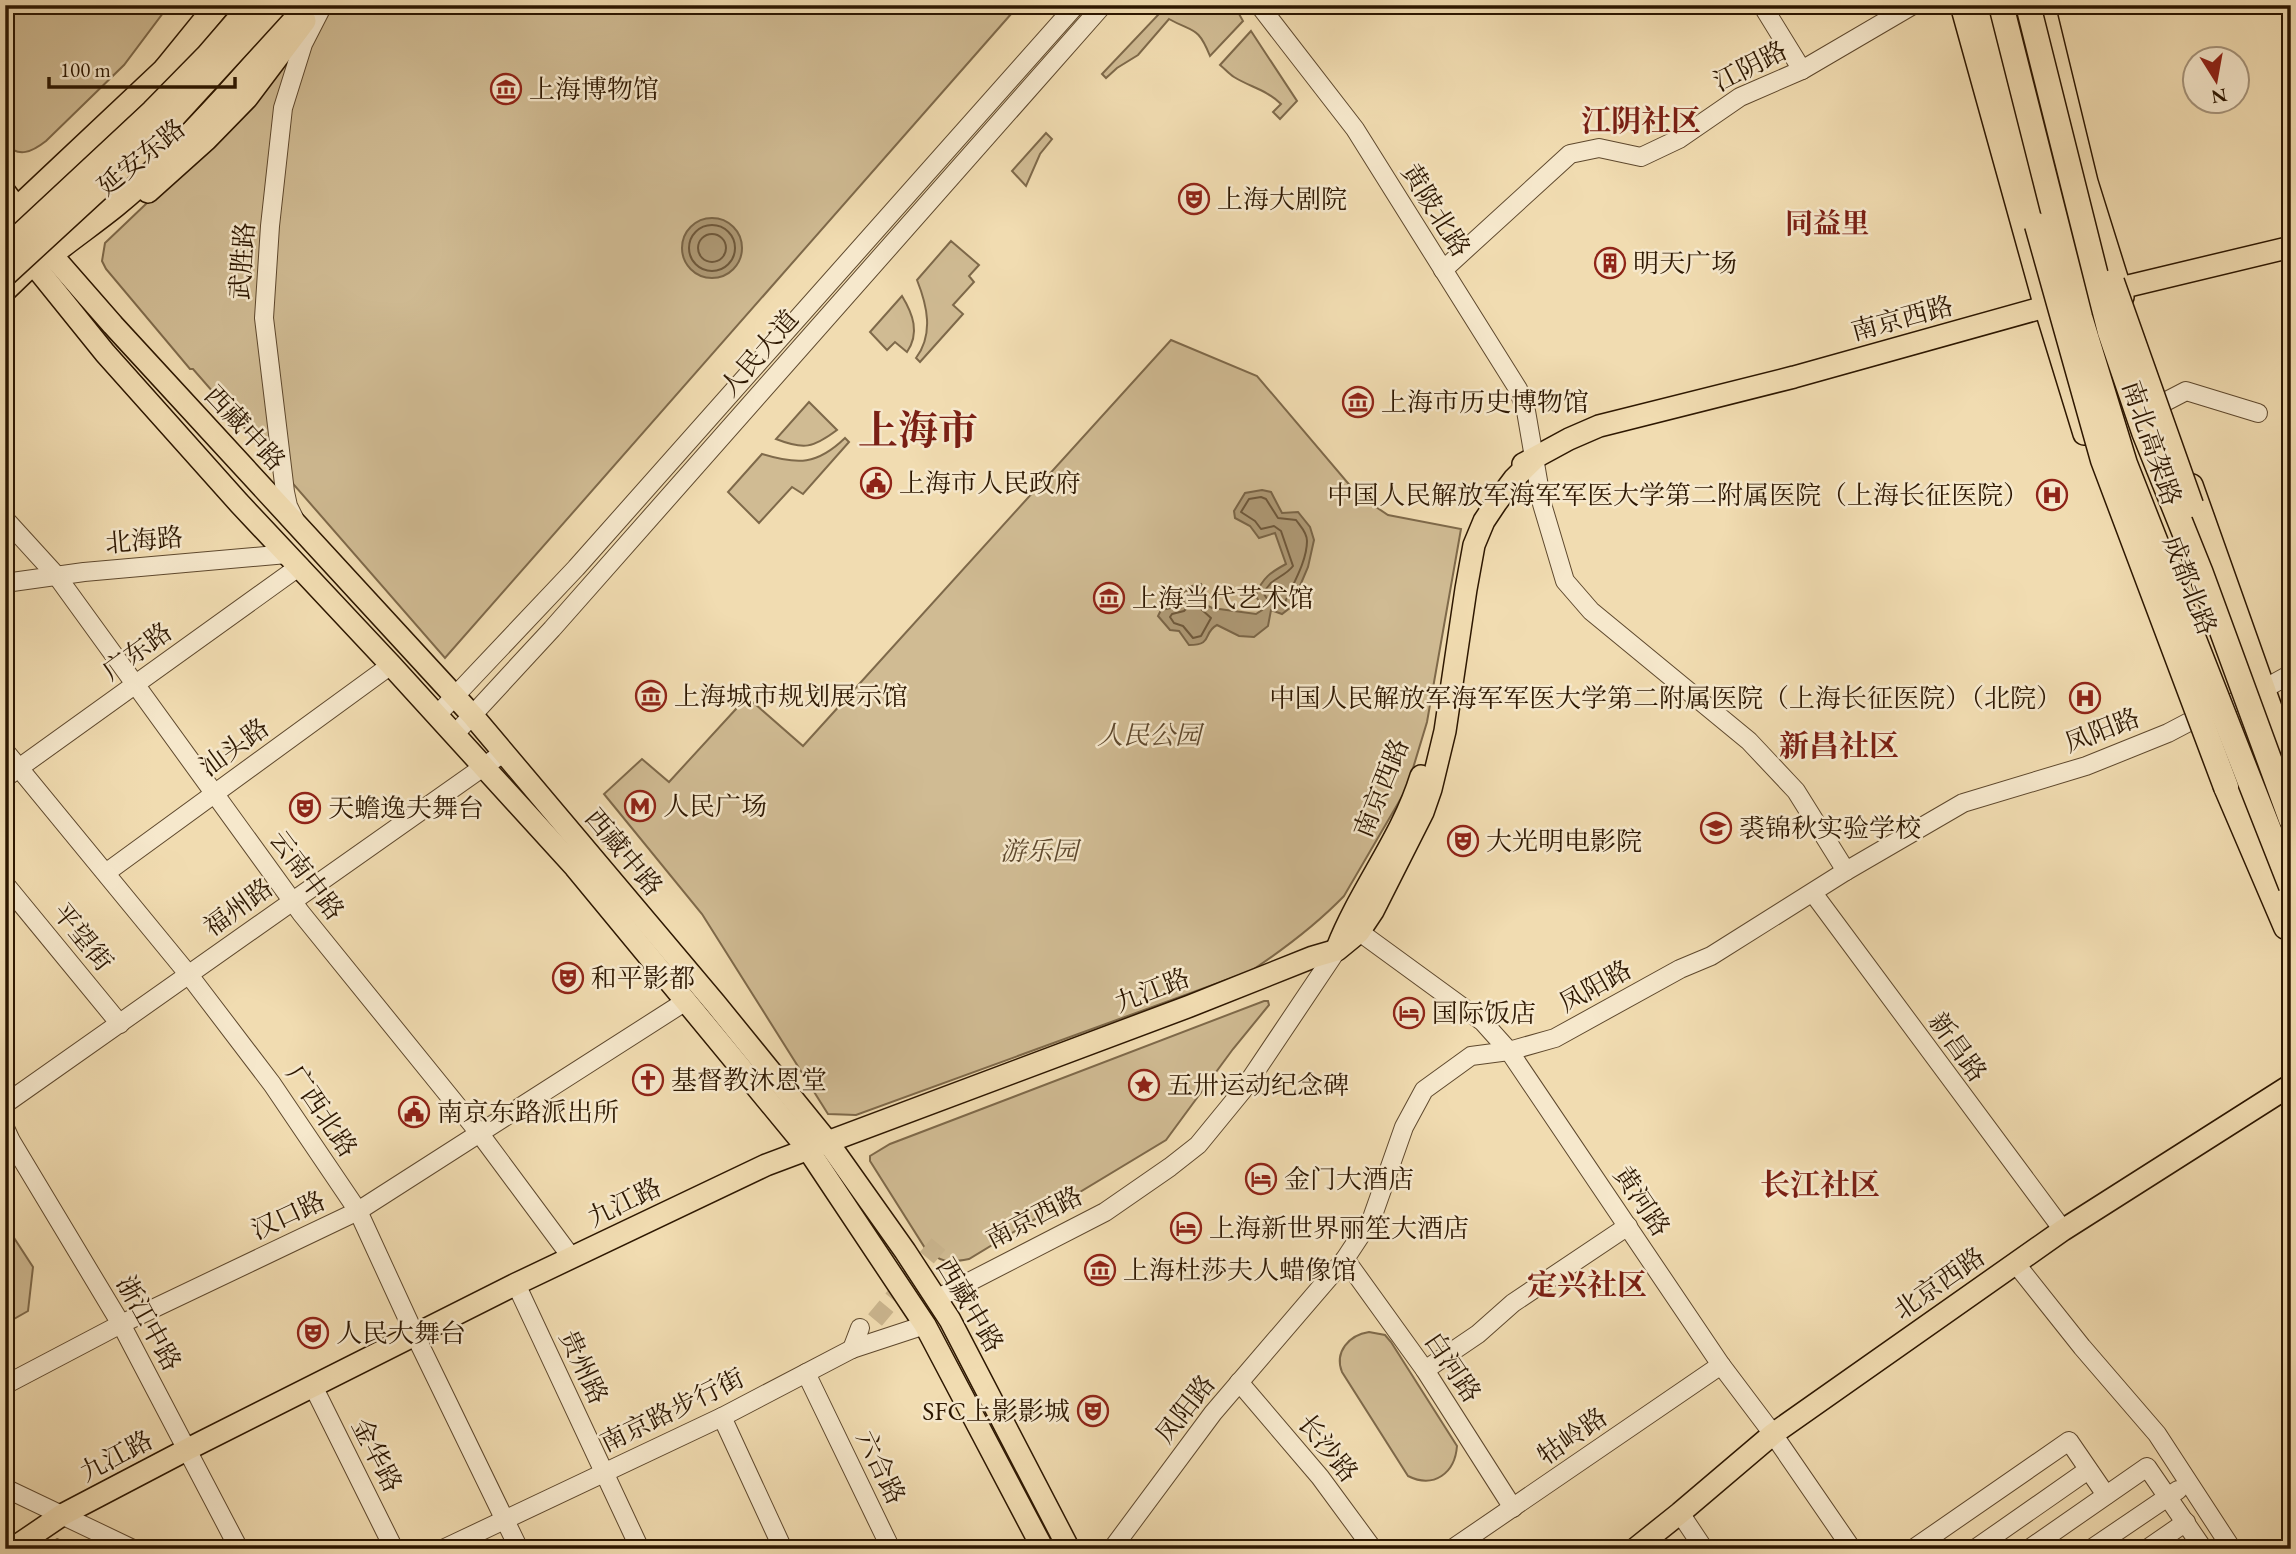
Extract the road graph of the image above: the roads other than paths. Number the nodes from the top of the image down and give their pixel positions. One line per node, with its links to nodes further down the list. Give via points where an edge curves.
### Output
1 (208, 5): 23 (main road, 延安东路)
2 (218, 5): 23 (highway)
3 (228, 5): 23 (main road, 延安东路)
4 (237, 5): 29 (highway, via 148,101)
5 (252, 5): 31 (highway, bridge, via 153,112)
6 (275, 5): 35 (highway, bridge, via 156,135)
7 (281, 5): 32 (main road, 延安东路, via 193,104)
8 (304, 5): 32 (highway, via 232,91 163,161)
9 (316, 5): 32 (main road, 延安东路, via 247,98 206,140 138,201)
10 (323, 5): 51 (street, 武胜路, via 303,44 283,108 265,302 285,492)
11 (1076, 5): 62 (street, 人民大道)
12 (1103, 5): 64 (street, 人民大道)
13 (1259, 5): 34 (street, 黄陂北路, via 1355,129)
14 (1762, 5): 24 (street)
15 (1913, 5): 24 (street, 江阴路)
16 (1961, 5): 38 (main road)
17 (1975, 5): 42 (highway, bridge)
18 (1990, 5): 33 (main road, 成都北路)
19 (2001, 5): 39 (highway, 南北高架路, bridge)
20 (2026, 5): 27 (main road, 成都北路); 40 (highway, 南北高架路, bridge)
21 (2035, 5): 41 (highway, bridge, via 2094,226)
22 (2045, 5): 25 (main road)
23 (166, 69): 26 (main road, 延安东路)
24 (1802, 70): 34 (street, 江阴路, via 1740,97 1679,139 1641,157 1599,148 1570,154)
25 (2087, 182): 27 (main road); 36 (main road)
26 (9, 206): 32 (main road)
27 (2089, 228): 36 (main road, 成都北路)
28 (5, 229): 32 (main road)
29 (5, 235)
30 (2291, 247): 36 (main road, 南京西路)
31 (5, 250)
32 (44, 256): 37 (main road, 延安东路); 51 (main road, 西藏中路); 53 (main road, 西藏中路, via 105,353)
33 (2057, 261): 38 (main road); 39 (main road, 成都北路)
34 (1443, 270): 48 (street, 黄陂北路, via 1518,389)
35 (5, 274)
36 (2113, 290): 39 (main road, 南京西路); 41 (main road, 成都北路)
37 (5, 291)
38 (2043, 302): 39 (main road, 南京西路); 46 (main road); 48 (main road, 南京西路, via 1807,373 1599,426)
39 (2073, 309): 42 (highway, bridge); 45 (main road, 成都北路); 49 (highway, 南北高架路, bridge)
40 (2110, 332): 41 (highway, bridge); 52 (highway, 南北高架路, bridge)
41 (2141, 372): 43 (main road); 47 (highway, bridge); 61 (main road, 成都北路)
42 (2078, 374): 46 (highway, bridge)
43 (2159, 405): 44 (street, via 2186,391); 61 (main road, via 2203,511)
44 (2258, 413)
45 (2101, 427): 46 (main road); 58 (main road, 成都北路)
46 (2096, 457): 49 (highway, bridge); 56 (main road); 83 (highway, bridge, via 2226,787)
47 (2174, 457): 52 (highway, bridge); 72 (highway, bridge)
48 (1534, 459): 76 (street, 黄陂北路, via 1565,580 1591,611 1749,741 1796,791); 82 (main road, 南京西路, via 1504,492 1479,531 1431,789 1400,861)
49 (2145, 517): 79 (highway, 南北高架路, bridge)
50 (5, 519): 54 (street, 云南中路)
51 (297, 524): 62 (main road, 西藏中路)
52 (2181, 524): 75 (highway, 南北高架路, bridge)
53 (293, 560): 54 (street, 北海路); 57 (main road, 西藏中路); 60 (street, 广东路)
54 (56, 575): 55 (street, 北海路); 60 (street, 云南中路)
55 (5, 583)
56 (2168, 659): 58 (main road); 65 (main road)
57 (391, 665): 63 (main road, 西藏中路); 73 (street, 汕头路)
58 (2191, 665): 65 (main road, 成都北路)
59 (2291, 674): 61 (street, 凤阳路)
60 (136, 685): 71 (street, 广东路); 73 (street, 云南中路)
61 (2258, 693): 65 (street, 凤阳路); 69 (main road); 74 (main road, 成都北路)
62 (456, 697): 63 (street, 人民大道); 64 (main road, 西藏中路)
63 (437, 715): 66 (main road, 西藏中路)
64 (473, 716): 66 (street, 人民大道); 68 (main road, 西藏中路)
65 (2200, 716): 76 (street, 凤阳路, via 2087,766 1963,803); 83 (main road, via 2233,828)
66 (454, 735): 70 (main road, 西藏中路)
67 (5, 751): 71 (street, 广西北路)
68 (503, 753): 70 (street, 福州路); 94 (main road, 西藏中路, via 706,993)
69 (2291, 764)
70 (482, 768): 81 (street, 福州路); 87 (main road, 西藏中路, via 575,867)
71 (13, 772): 77 (street, 广西北路)
72 (2291, 785)
73 (215, 793): 77 (street, 汕头路); 81 (street, 云南中路)
74 (2291, 809)
75 (2291, 819)
76 (1846, 871): 80 (street, 凤阳路)
77 (107, 872): 86 (street, 广西北路)
78 (5, 884): 88 (street, 平望街)
79 (2291, 886)
80 (1813, 893): 89 (street, 凤阳路, via 1711,956 1555,1038); 97 (street, 新昌路)
81 (291, 900): 86 (street, 福州路); 93 (street, 云南中路)
82 (1353, 928): 84 (main road, 南京西路); 85 (main road, 九江路); 89 (street, 黄河路, via 1483,1022)
83 (2289, 932)
84 (1336, 950): 85 (main road, 九江路); 102 (street, 南京西路, via 1243,1090 1198,1145 1105,1212)
85 (1288, 968): 94 (main road, 九江路)
86 (189, 975): 88 (street, 福州路); 95 (street, 广西北路, via 272,1084)
87 (686, 1001): 93 (street, 汉口路); 94 (main road, 西藏中路)
88 (120, 1024): 91 (street, 福州路)
89 (1509, 1051): 96 (street, 黄河路); 99 (street, 凤阳路, via 1471,1056 1424,1090 1404,1127 1372,1218)
90 (2291, 1085): 97 (main road, 北京西路)
91 (5, 1104)
92 (5, 1128): 103 (street, 浙江中路)
93 (480, 1134): 95 (street, 汉口路); 98 (street, 云南中路)
94 (817, 1144): 98 (main road, 九江路); 102 (main road, 西藏中路); 104 (main road, 西藏中路)
95 (358, 1211): 103 (street, 汉口路); 106 (street, 广西北路)
96 (1628, 1226): 108 (street, 黄河路); 109 (street, via 1513,1303)
97 (2063, 1230): 100 (main road, 北京西路)
98 (572, 1258): 101 (main road, 九江路)
99 (1345, 1259): 109 (street, 白河路); 111 (street, 凤阳路)
100 (2016, 1264): 115 (main road, 北京西路); 117 (street)
101 (516, 1284): 106 (main road, 九江路); 120 (street, 贵州路)
102 (936, 1299): 140 (main road, 西藏中路)
103 (121, 1324): 112 (street, 汉口路); 116 (street, 浙江中路)
104 (925, 1325): 107 (street, 南京路步行街); 139 (main road, 西藏中路)
105 (860, 1328): 107 (street)
106 (415, 1335): 113 (main road, 九江路); 128 (street, 广西北路)
107 (852, 1349): 110 (street, 南京路步行街)
108 (1721, 1365): 115 (street, 黄河路); 125 (street, 牯岭路)
109 (1425, 1370): 125 (street, 白河路)
110 (806, 1373): 114 (street, 南京路步行街); 138 (street, 六合路)
111 (1239, 1382): 141 (street, 凤阳路); 142 (street, 长沙路, via 1320,1477)
112 (5, 1385)
113 (313, 1386): 116 (main road, 九江路); 130 (street, 金华路)
114 (722, 1417): 120 (street, 南京路步行街); 137 (street)
115 (1773, 1434): 126 (main road, 北京西路); 146 (street, 黄河路)
116 (188, 1450): 127 (main road, 九江路); 133 (street, 浙江中路)
117 (2168, 1451): 118 (street); 121 (street)
118 (2147, 1466): 123 (street); 124 (street)
119 (2088, 1470): 123 (street); 147 (street, via 2069,1441); 148 (street)
120 (604, 1472): 128 (street, 南京路步行街); 136 (street, 贵州路)
121 (2189, 1483): 124 (street); 153 (street)
122 (5, 1488): 127 (street)
123 (2106, 1495): 149 (street)
124 (2168, 1496): 129 (street); 150 (street)
125 (1513, 1508): 143 (street, 牯岭路)
126 (1680, 1513): 144 (main road, 北京西路); 145 (street)
127 (62, 1515): 131 (main road, 九江路); 132 (street)
128 (504, 1519): 134 (street, 南京路步行街); 135 (street, 广西北路)
129 (2186, 1522): 151 (street); 152 (street)
130 (394, 1548)
131 (12, 1549)
132 (134, 1549)
133 (239, 1549)
134 (443, 1549)
135 (519, 1549)
136 (640, 1549)
137 (783, 1549)
138 (891, 1549)
139 (1043, 1549)
140 (1069, 1549)
141 (1112, 1549)
142 (1373, 1549)
143 (1452, 1549)
144 (1635, 1549)
145 (1704, 1549)
146 (1852, 1549)
147 (1913, 1549)
148 (1975, 1549)
149 (2029, 1549)
150 (2091, 1549)
151 (2147, 1549)
152 (2200, 1549)
153 (2232, 1549)

